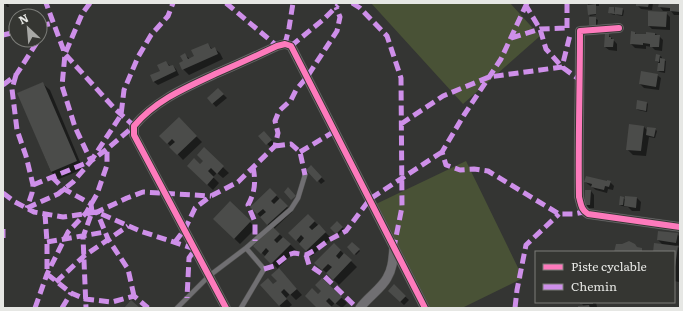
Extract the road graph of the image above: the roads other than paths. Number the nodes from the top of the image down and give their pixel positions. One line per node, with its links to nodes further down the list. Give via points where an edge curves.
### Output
1 (619, 28): 3 (street, via 580,31 578,140 581,206 588,214)
2 (305, 175): 5 (lane, via 298,198 291,208)
3 (680, 227)
4 (394, 247): 6 (street, via 291,46 285,44 178,91 157,104 134,126 134,135); 10 (street, via 392,266 387,279); 11 (street)
5 (246, 248): 6 (lane); 9 (lane, via 264,270)
6 (209, 276): 7 (lane); 8 (street)
7 (177, 308)
8 (226, 308)
9 (241, 308)
10 (360, 308)
11 (425, 308)

